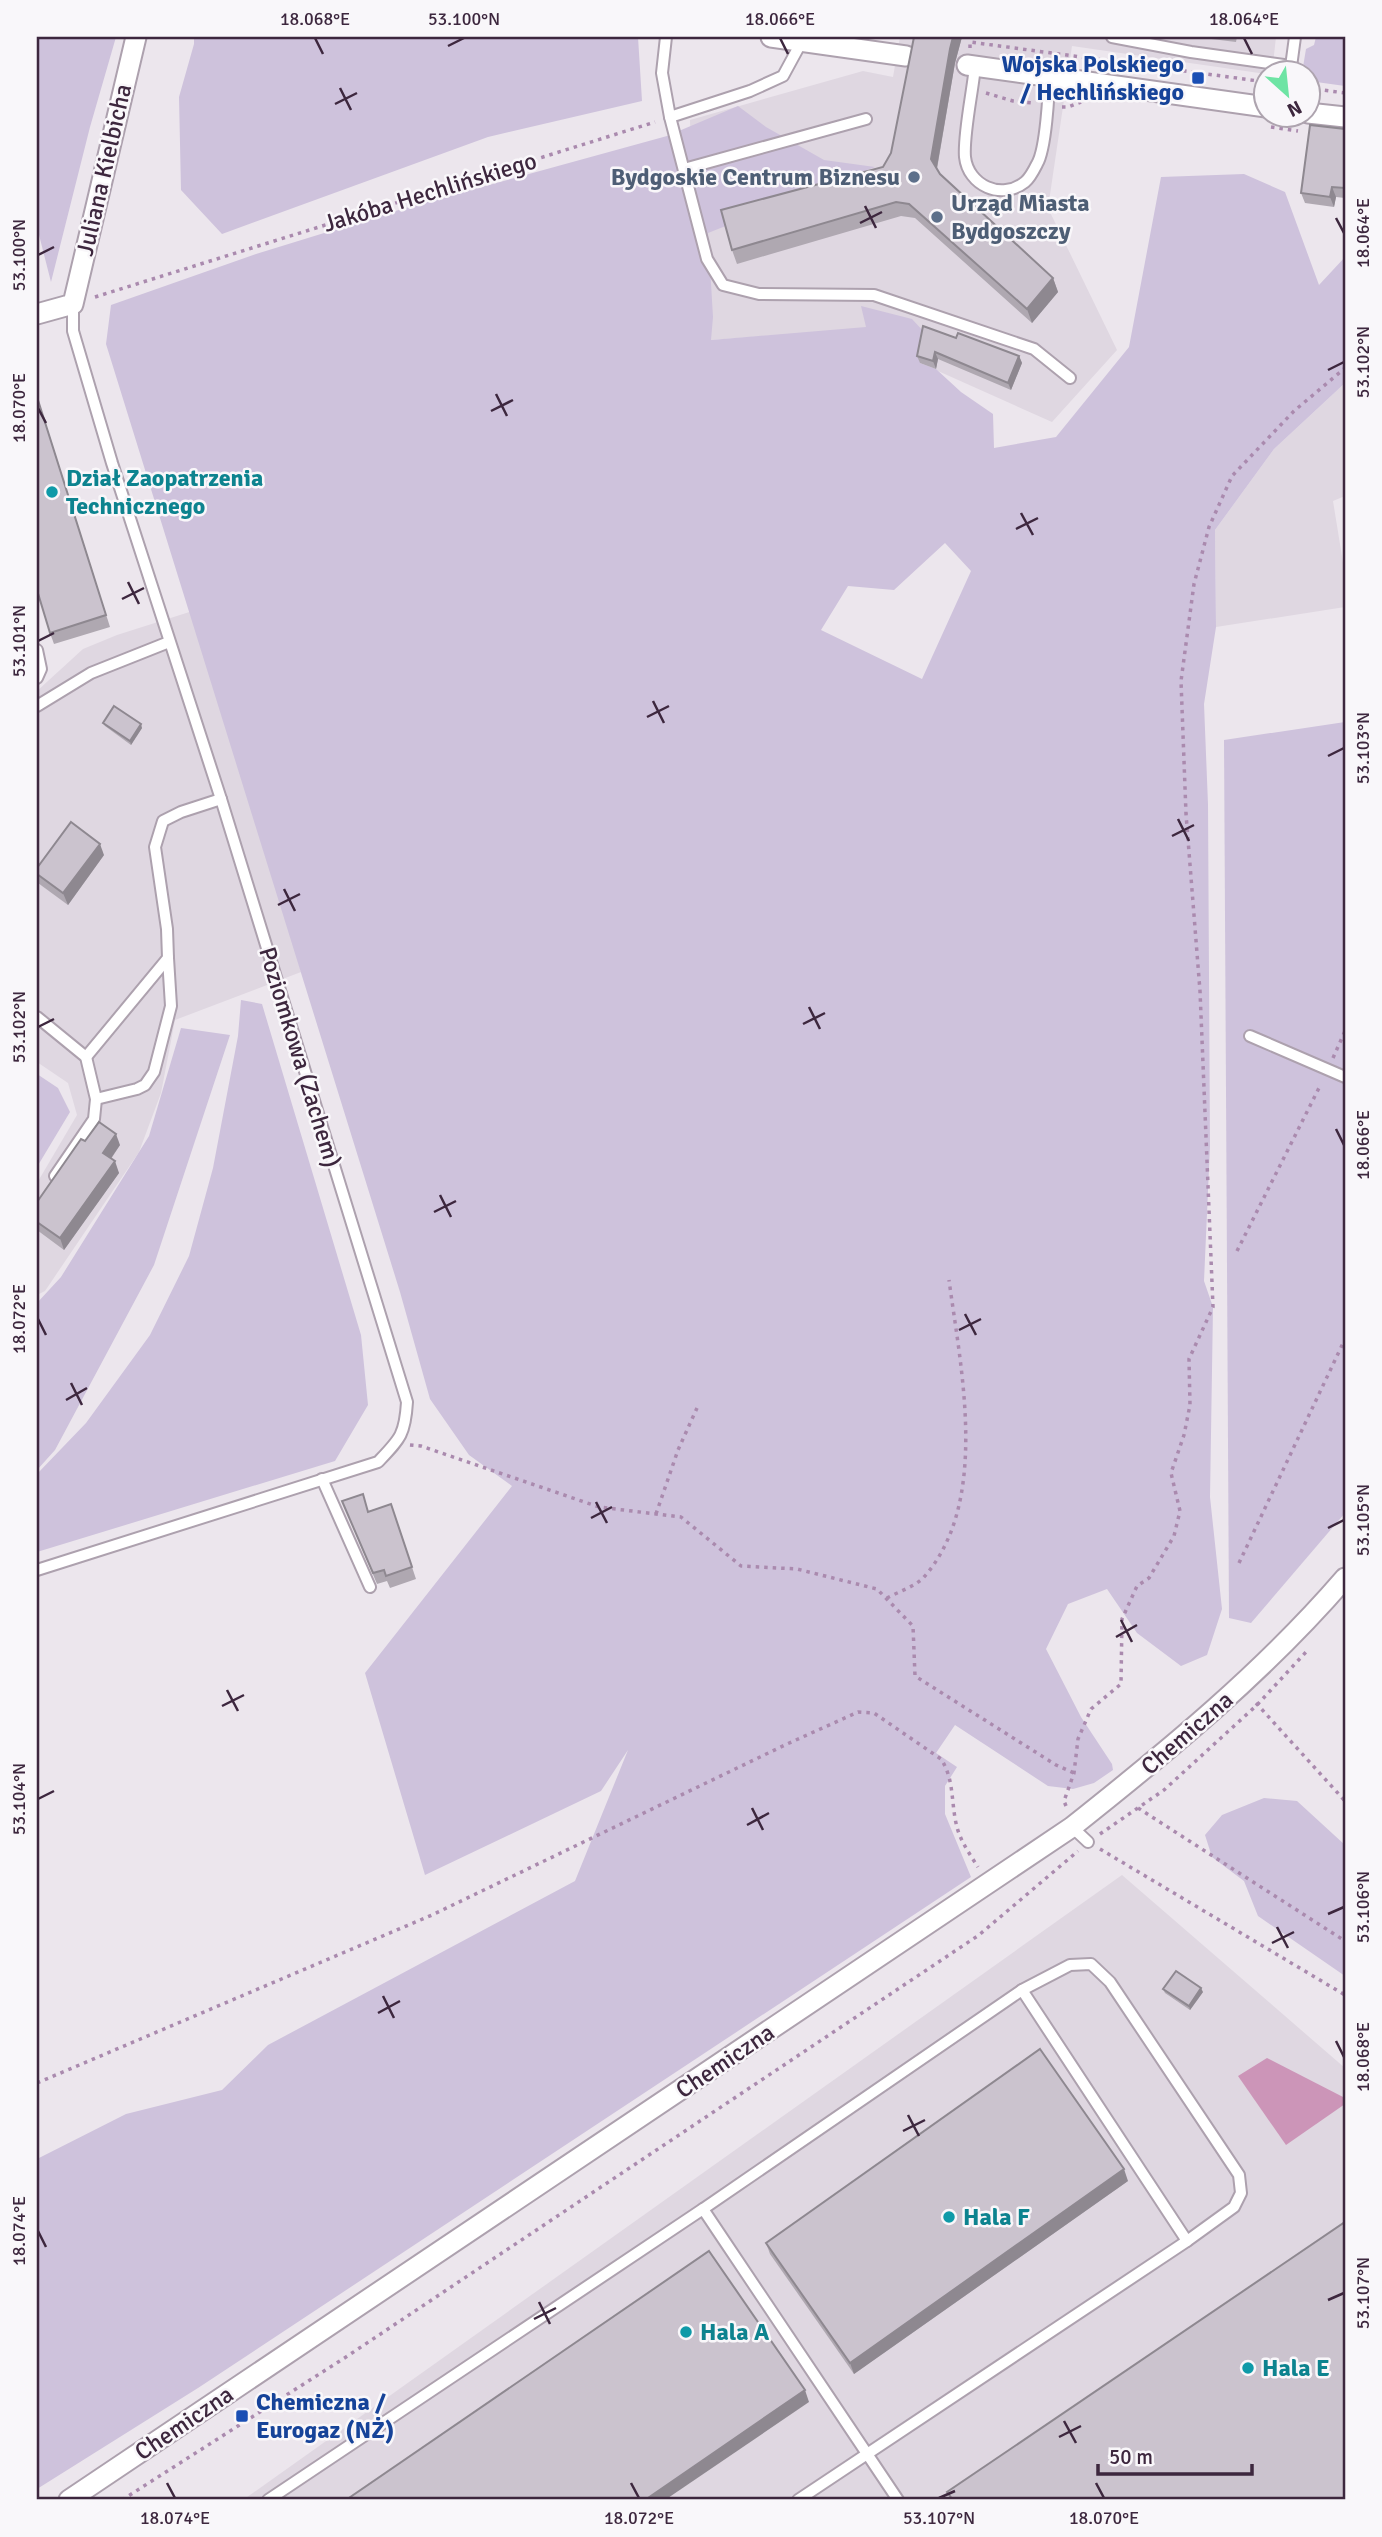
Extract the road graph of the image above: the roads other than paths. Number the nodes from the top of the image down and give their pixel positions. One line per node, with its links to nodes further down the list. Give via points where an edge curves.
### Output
1 (136, 37): 18 (street, Juliana Kielbicha)
2 (666, 37): 14 (lane, via 662,73)
3 (772, 37): 6 (street)
4 (1112, 37): 9 (lane)
5 (1295, 37): 8 (lane)
6 (802, 41): 7 (street); 14 (lane, via 783,76)
7 (905, 56)
8 (1292, 60)
9 (1252, 63)
10 (971, 65): 11 (street); 11 (lane, via 965,156 970,175 986,188 1007,191 1026,181 1039,161)
11 (1049, 75): 12 (street)
12 (1252, 105)
13 (1322, 115): 15 (street)
14 (670, 117): 17 (lane)
15 (1345, 117)
16 (866, 119): 17 (lane)
17 (684, 169): 20 (lane, via 707,259 723,285 759,294 874,295 1034,349)
18 (73, 304): 19 (street); 21 (lane, Poziomkowa (Zachem), via 73,331)
19 (37, 314)
20 (1070, 377)
21 (169, 642): 24 (lane, via 91,673); 25 (lane, Poziomkowa (Zachem))
22 (37, 650): 23 (lane, via 41,669)
23 (37, 678)
24 (37, 706)
25 (221, 799): 26 (lane, via 163,821 155,847); 33 (lane, Poziomkowa (Zachem), via 407,1402 406,1426 378,1462)
26 (167, 958): 29 (lane); 31 (lane, via 171,1006 154,1072 137,1089)
27 (37, 1017): 29 (lane)
28 (1250, 1036): 30 (lane)
29 (86, 1057): 31 (lane)
30 (1345, 1077)
31 (96, 1099): 32 (lane, via 94,1119)
32 (51, 1182)
33 (322, 1479): 34 (lane); 36 (lane)
34 (37, 1570)
35 (1345, 1578): 37 (street, Chemiczna, via 1242,1685)
36 (370, 1587)
37 (1072, 1827): 38 (lane); 43 (street, Chemiczna)
38 (1088, 1842)
39 (1022, 1990): 40 (lane); 41 (lane); 41 (lane, via 1070,1965 1091,1964 1110,1982 1239,2175 1241,2193 1234,2207)
40 (703, 2210): 42 (lane); 44 (lane)
41 (1187, 2241): 42 (lane)
42 (867, 2454): 45 (lane); 46 (lane)
43 (73, 2499)
44 (268, 2500)
45 (798, 2500)
46 (898, 2500)

